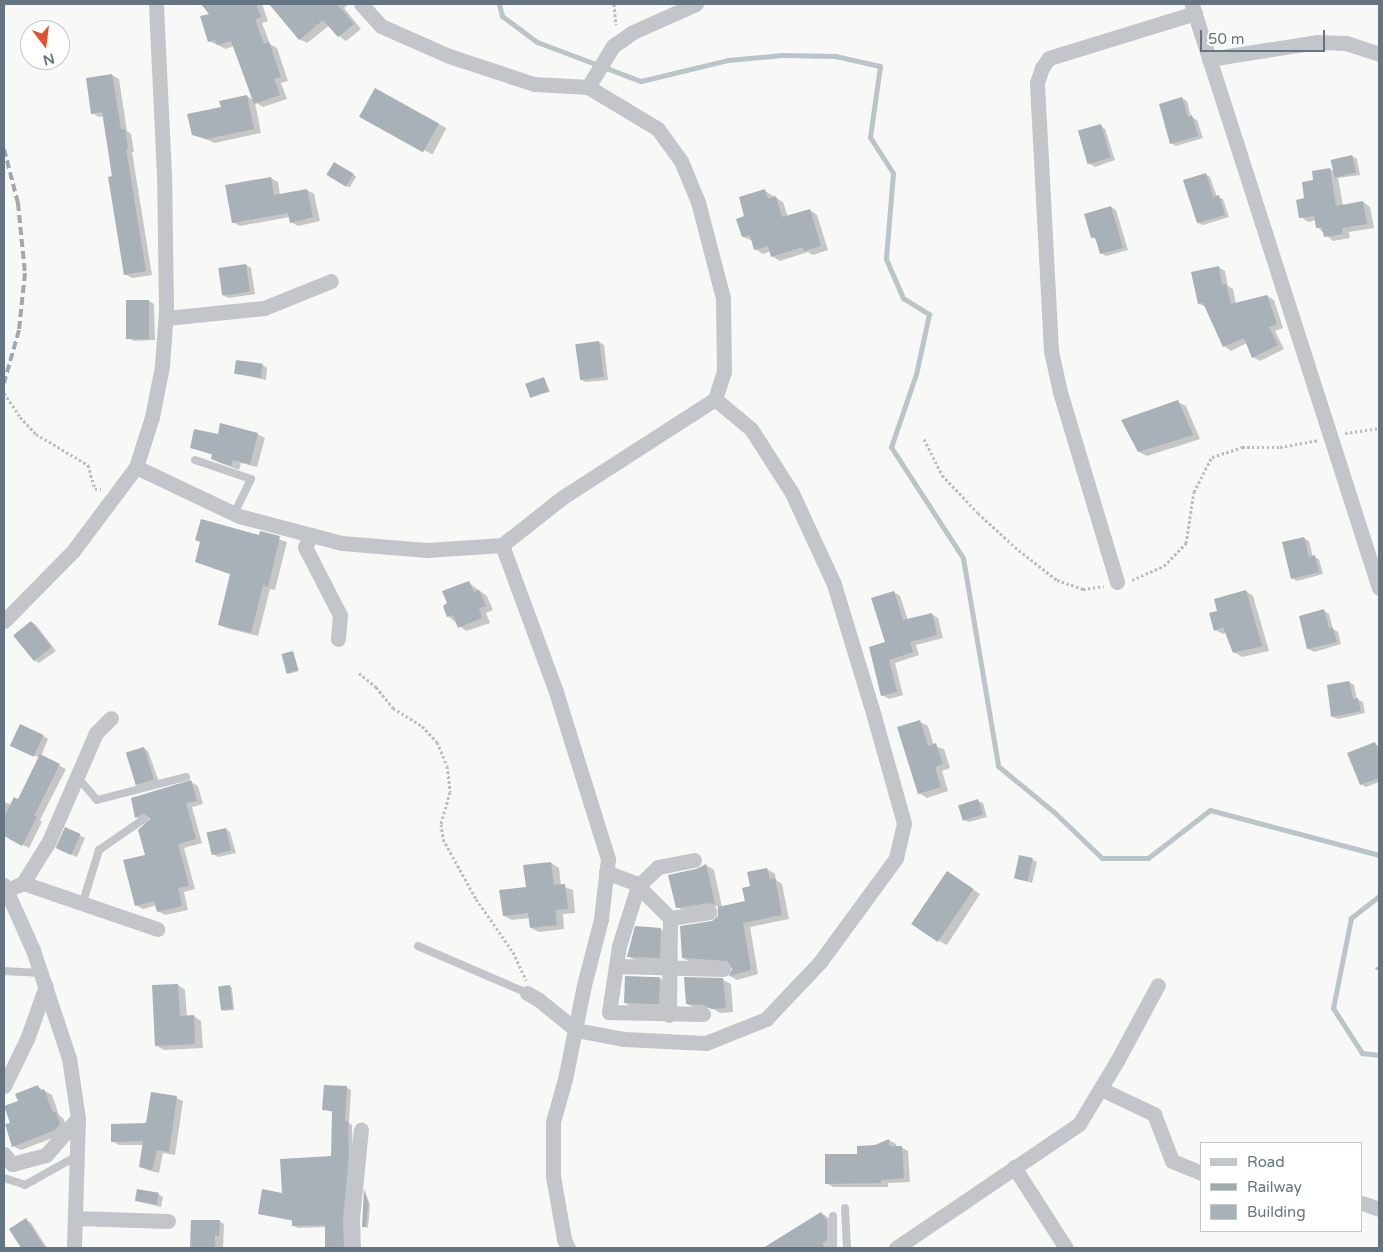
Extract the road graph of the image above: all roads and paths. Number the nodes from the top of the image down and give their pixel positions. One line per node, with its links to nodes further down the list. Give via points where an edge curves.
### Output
1 (156, 4): 11 (street)
2 (361, 4): 9 (street, via 381,26 449,56 534,84)
3 (614, 4): 6 (path, via 615,24)
4 (696, 4): 6 (street)
5 (1194, 8): 8 (street); 24 (street, via 1048,58 1037,83 1051,350 1060,392)
6 (626, 37): 9 (street, via 613,46)
7 (1379, 54): 8 (street, via 1346,43 1318,42)
8 (1209, 59): 15 (street)
9 (588, 87): 13 (street, via 658,129 680,161 698,202 723,298 724,372)
10 (330, 281): 11 (street, via 264,308)
11 (166, 318): 18 (street, via 162,366 152,417)
12 (4, 393): 19 (path, via 36,434 88,465 95,488)
13 (715, 399): 22 (street, via 563,497); 52 (street, via 751,430 792,493 834,584 904,823 896,858 820,962 766,1019 706,1043 624,1038)
14 (1379, 428): 15 (path)
15 (1331, 436): 23 (street); 24 (path, via 1280,447 1242,447 1212,457 1194,492 1186,543 1164,566 1139,578)
16 (924, 439): 24 (path, via 942,475 1015,547 1057,580 1083,589)
17 (195, 460): 20 (lane, via 250,478)
18 (136, 467): 19 (street); 20 (street)
19 (119, 490): 26 (street, via 73,551)
20 (234, 514): 21 (street)
21 (311, 535): 22 (street, via 342,542 427,550); 27 (street, via 306,547 340,615)
22 (502, 545): 34 (street, via 556,692 608,860)
23 (1377, 572): 25 (street)
24 (1118, 582)
25 (1379, 588)
26 (4, 621)
27 (338, 639)
28 (359, 673): 49 (path, via 394,708 422,726 437,742 447,766 450,792 441,824 442,839 476,899 526,975)
29 (111, 718): 30 (street, via 96,733)
30 (77, 777): 31 (lane, via 97,800); 35 (street, via 49,841)
31 (186, 777)
32 (144, 819): 38 (lane, via 100,850)
33 (694, 860): 36 (street, via 658,868)
34 (606, 872): 36 (street); 52 (street, via 601,918)
35 (23, 883): 37 (street); 38 (street)
36 (638, 886): 40 (street); 43 (street)
37 (5, 887): 47 (street)
38 (82, 905): 41 (street)
39 (710, 912): 40 (street)
40 (670, 918): 44 (street)
41 (157, 929)
42 (418, 946): 49 (lane)
43 (616, 966): 44 (street); 51 (street, via 609,1012)
44 (670, 968): 45 (street); 51 (street)
45 (723, 969)
46 (4, 971): 47 (lane)
47 (44, 979): 53 (street, via 28,1039); 55 (street, via 69,1058)
48 (1158, 985): 54 (street)
49 (527, 993): 52 (street)
50 (702, 1014): 51 (street)
51 (669, 1015)
52 (576, 1030): 70 (street, via 553,1122 552,1176)
53 (4, 1086)
54 (1101, 1089): 59 (street, via 1079,1124); 60 (street, via 1154,1114 1172,1161)
55 (78, 1118): 57 (street, via 46,1155 12,1164); 58 (street)
56 (361, 1129): 69 (street, via 352,1220)
57 (4, 1154)
58 (77, 1156): 61 (lane, via 25,1185); 66 (street)
59 (1014, 1167): 73 (street); 74 (street)
60 (1200, 1173)
61 (4, 1178)
62 (1363, 1203): 64 (street)
63 (845, 1208): 72 (lane)
64 (1379, 1209)
65 (833, 1216): 71 (lane)
66 (75, 1218): 67 (street); 68 (street)
67 (168, 1221)
68 (74, 1248)
69 (353, 1248)
70 (568, 1248)
71 (833, 1248)
72 (847, 1248)
73 (896, 1248)
74 (1066, 1248)

